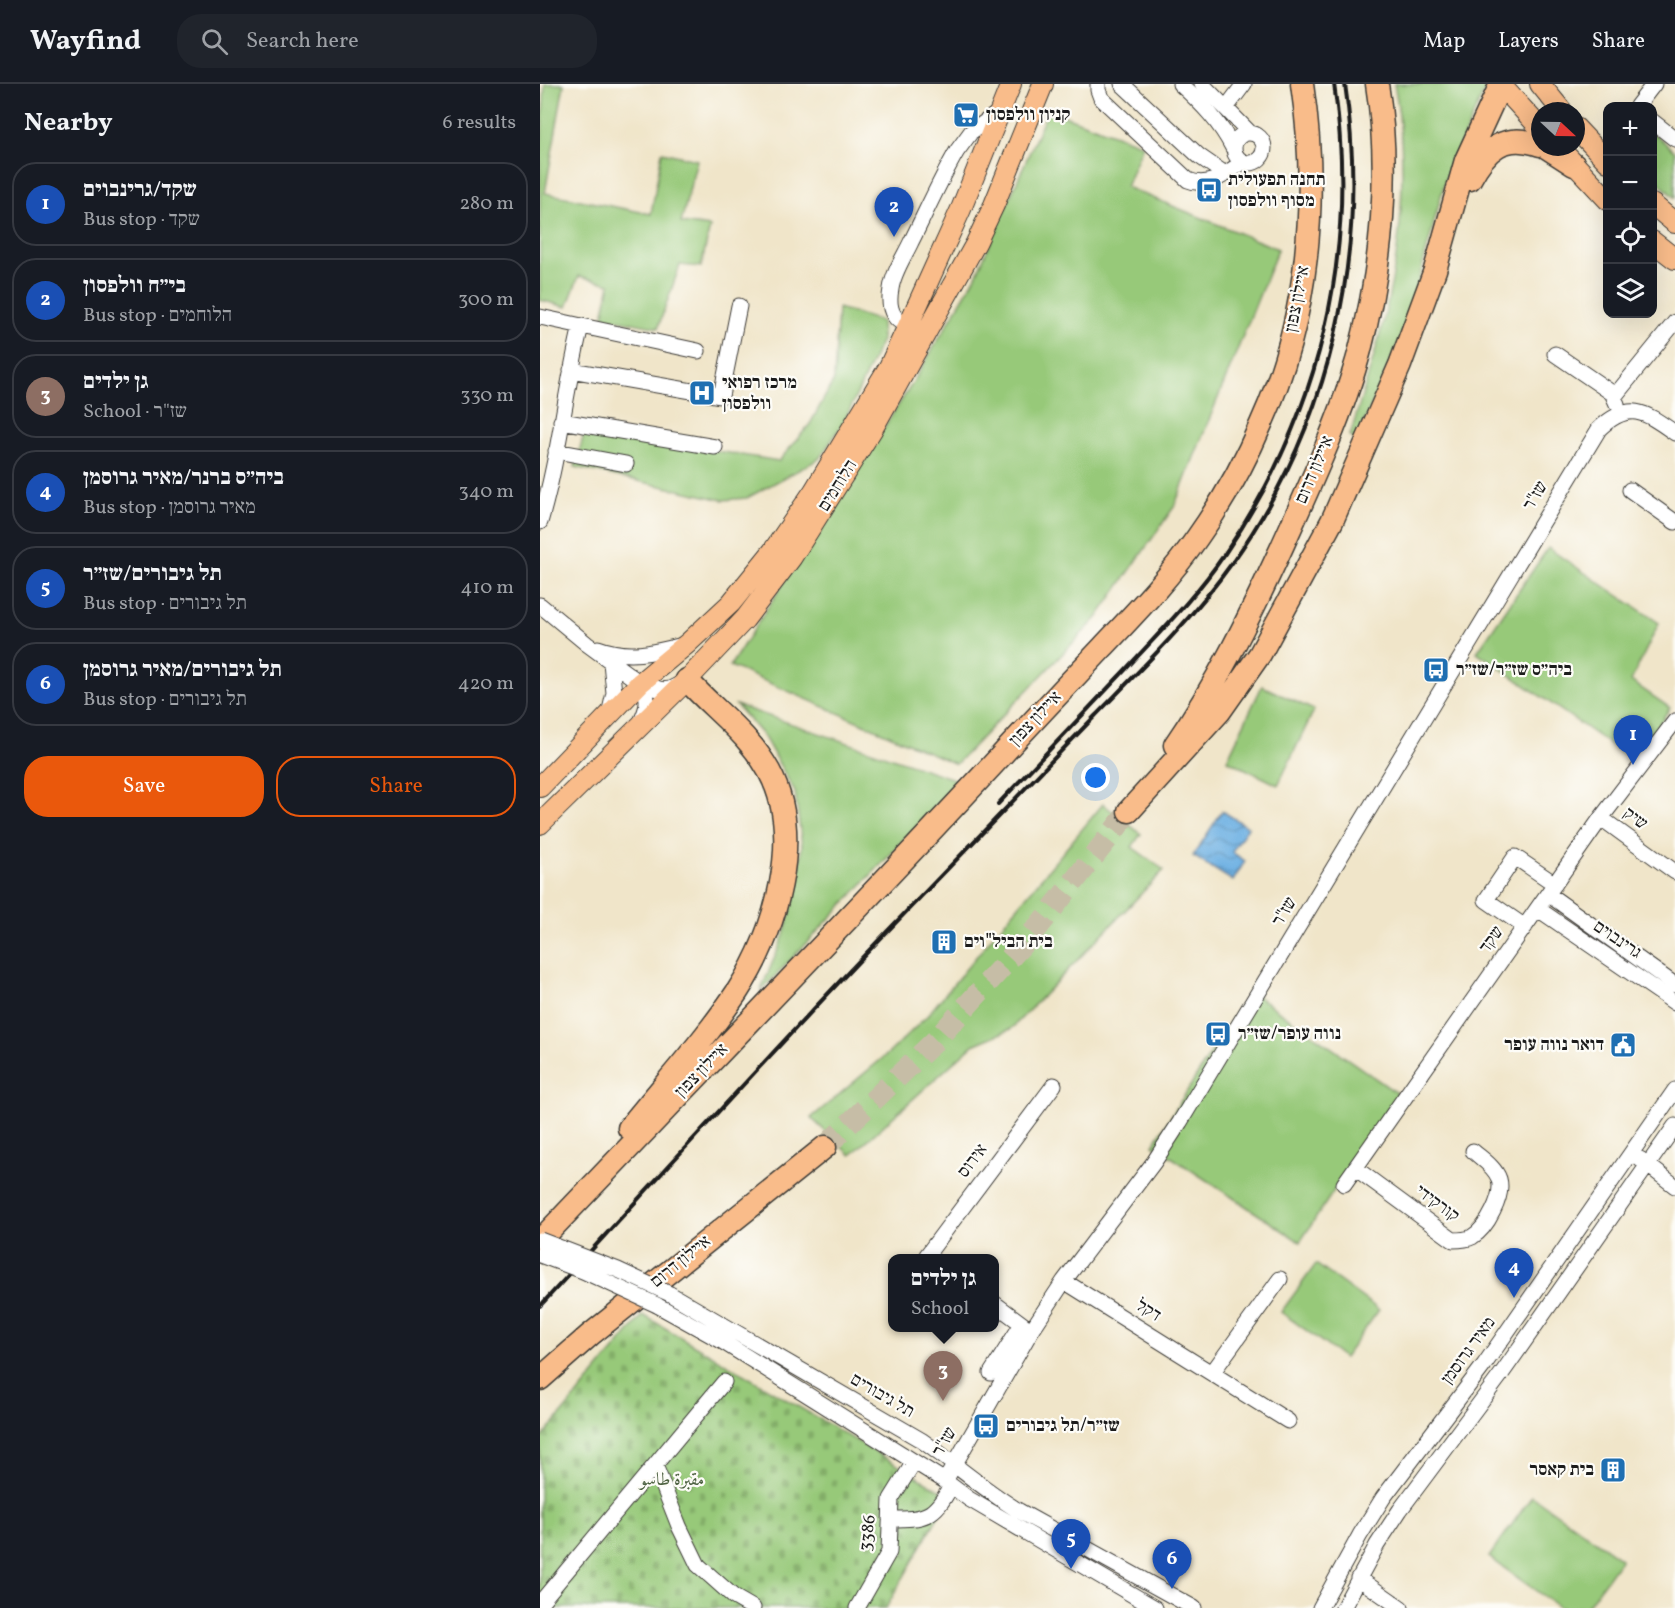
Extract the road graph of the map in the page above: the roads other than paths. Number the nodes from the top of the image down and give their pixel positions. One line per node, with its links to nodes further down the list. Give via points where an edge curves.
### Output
1 (1011, 84): 16 (main road, הלוחמים)
2 (1043, 84): 38 (main road, הלוחמים, via 994,205)
3 (1098, 84): 29 (street, via 1101,98 1188,180 1198,184)
4 (1122, 84): 29 (street, via 1199,156)
5 (1180, 84): 23 (street, via 1212,114)
6 (1202, 84): 15 (street)
7 (1244, 84): 15 (street)
8 (1302, 84): 83 (highway, איילון צפון, via 1310,180 1309,226 1293,330 1262,422 1198,538 1146,602 956,805)
9 (1377, 84): 32 (highway, איילון דרום, via 1384,153 1382,204 1378,256 1360,352 1319,462 1246,623 1183,734 1127,814 1220,711 1260,654 1299,585 1371,436 1419,316)
10 (1500, 84): 17 (main road); 32 (highway, via 1466,160)
11 (1540, 84): 13 (main road)
12 (1654, 84): 14 (street)
13 (1555, 102)
14 (1639, 102)
15 (1226, 108): 19 (street)
16 (999, 112): 41 (main road, הלוחמים); 41 (street, via 971,132 957,151 892,280 892,312)
17 (1531, 118)
18 (1657, 124): 21 (street)
19 (1249, 132): 23 (street, via 1236,139); 27 (street, via 1258,136 1264,150 1255,162)
20 (1585, 138): 26 (main road)
21 (1675, 139)
22 (1531, 142): 32 (highway, via 1505,142 1486,153)
23 (1233, 148): 27 (street)
24 (1560, 156): 28 (highway)
25 (1566, 156): 28 (main road)
26 (1603, 157)
27 (1243, 162): 29 (street)
28 (1575, 165): 30 (main road)
29 (1225, 174)
30 (1603, 196)
31 (1657, 208): 33 (main road)
32 (1449, 224)
33 (1675, 224)
34 (1657, 244): 35 (main road)
35 (1675, 259)
36 (739, 306): 44 (street, via 721,396)
37 (540, 317): 40 (street)
38 (936, 317): 41 (street, via 925,325); 59 (main road, הלוחמים, via 872,430 792,557 745,619)
39 (1675, 322): 45 (street)
40 (581, 326): 42 (street); 44 (street)
41 (908, 326): 56 (main road, הלוחמים, via 865,408 773,551 731,603)
42 (698, 351)
43 (1555, 354): 45 (street)
44 (571, 370): 47 (street)
45 (1614, 397): 46 (street)
46 (1619, 413): 48 (street, via 1640,411); 87 (street, שז"ר, via 1599,429 1180,1122)
47 (561, 421): 49 (street); 50 (street)
48 (1675, 433)
49 (715, 447)
50 (556, 451): 51 (street); 53 (street)
51 (626, 464)
52 (1630, 490): 54 (street)
53 (540, 522)
54 (1675, 522)
55 (540, 605): 57 (street)
56 (688, 643): 57 (street, via 652,654 633,655); 59 (main road, via 680,665); 60 (main road, הלוחמים)
57 (586, 644): 58 (street)
58 (611, 662): 60 (street); 61 (street, via 614,693)
59 (687, 680): 60 (street, via 662,690); 63 (main road, הלוחמים); 83 (highway, via 732,722 770,772 783,809 786,834 782,880 756,957 737,991)
60 (640, 683): 61 (main road, הלוחמים); 63 (street, via 648,700)
61 (608, 716): 64 (main road, הלוחמים)
62 (1675, 721): 65 (street, שקד)
63 (640, 724): 66 (main road, הלוחמים)
64 (540, 787)
65 (1601, 819): 67 (street, שיק); 68 (street, שקד)
66 (540, 824)
67 (1675, 872)
68 (1551, 889): 69 (street, שקד); 70 (street, גרינבוים, via 1515,857 1486,900); 71 (street, גרינבוים)
69 (1538, 909): 70 (street, שקד); 72 (street, גרינבוים)
70 (1525, 927): 80 (street, שקד)
71 (1675, 985)
72 (1675, 1003)
73 (1054, 1085): 84 (street, אירוס)
74 (1675, 1090): 78 (street, מאיר גרוסמן)
75 (1675, 1126): 79 (street)
76 (825, 1147): 92 (highway, איילון דרום)
77 (1473, 1151): 80 (street, קורקידי, via 1496,1171 1500,1197 1474,1236 1463,1240 1453,1240)
78 (1631, 1152): 79 (street); 106 (street, מאיר גרוסמן, via 1484,1365 1383,1498)
79 (1648, 1166): 82 (street); 100 (street, via 1400,1510)
80 (1355, 1168): 81 (street, שקד)
81 (1344, 1184)
82 (1675, 1186)
83 (540, 1240): 96 (street, תל גיבורים, bridge, via 670,1294)
84 (928, 1254)
85 (540, 1255): 95 (street, תל גיבורים, bridge, via 657,1305 712,1335)
86 (1280, 1279): 91 (street)
87 (1064, 1281): 89 (street, שז"ר); 91 (street, דקל)
88 (999, 1307): 89 (street)
89 (1026, 1327): 90 (street); 96 (street, שז"ר)
90 (991, 1373)
91 (1212, 1373): 94 (street, דקל)
92 (540, 1379)
93 (724, 1383): 97 (street)
94 (1288, 1421)
95 (914, 1462): 98 (street, תל גיבורים); 99 (street, 3386, via 891,1499)
96 (956, 1464): 98 (street, שז"ר); 105 (street, תל גיבורים, via 1018,1511)
97 (655, 1465): 101 (street); 102 (street, via 698,1565 734,1597)
98 (948, 1483): 99 (street, שז"ר, via 934,1512 916,1519); 104 (street, תל גיבורים)
99 (890, 1519): 103 (street, 3386, via 889,1552)
100 (1358, 1578): 107 (street); 108 (street)
101 (540, 1603)
102 (753, 1608)
103 (857, 1608)
104 (1155, 1608)
105 (1194, 1608)
106 (1320, 1608)
107 (1343, 1608)
108 (1401, 1608)

